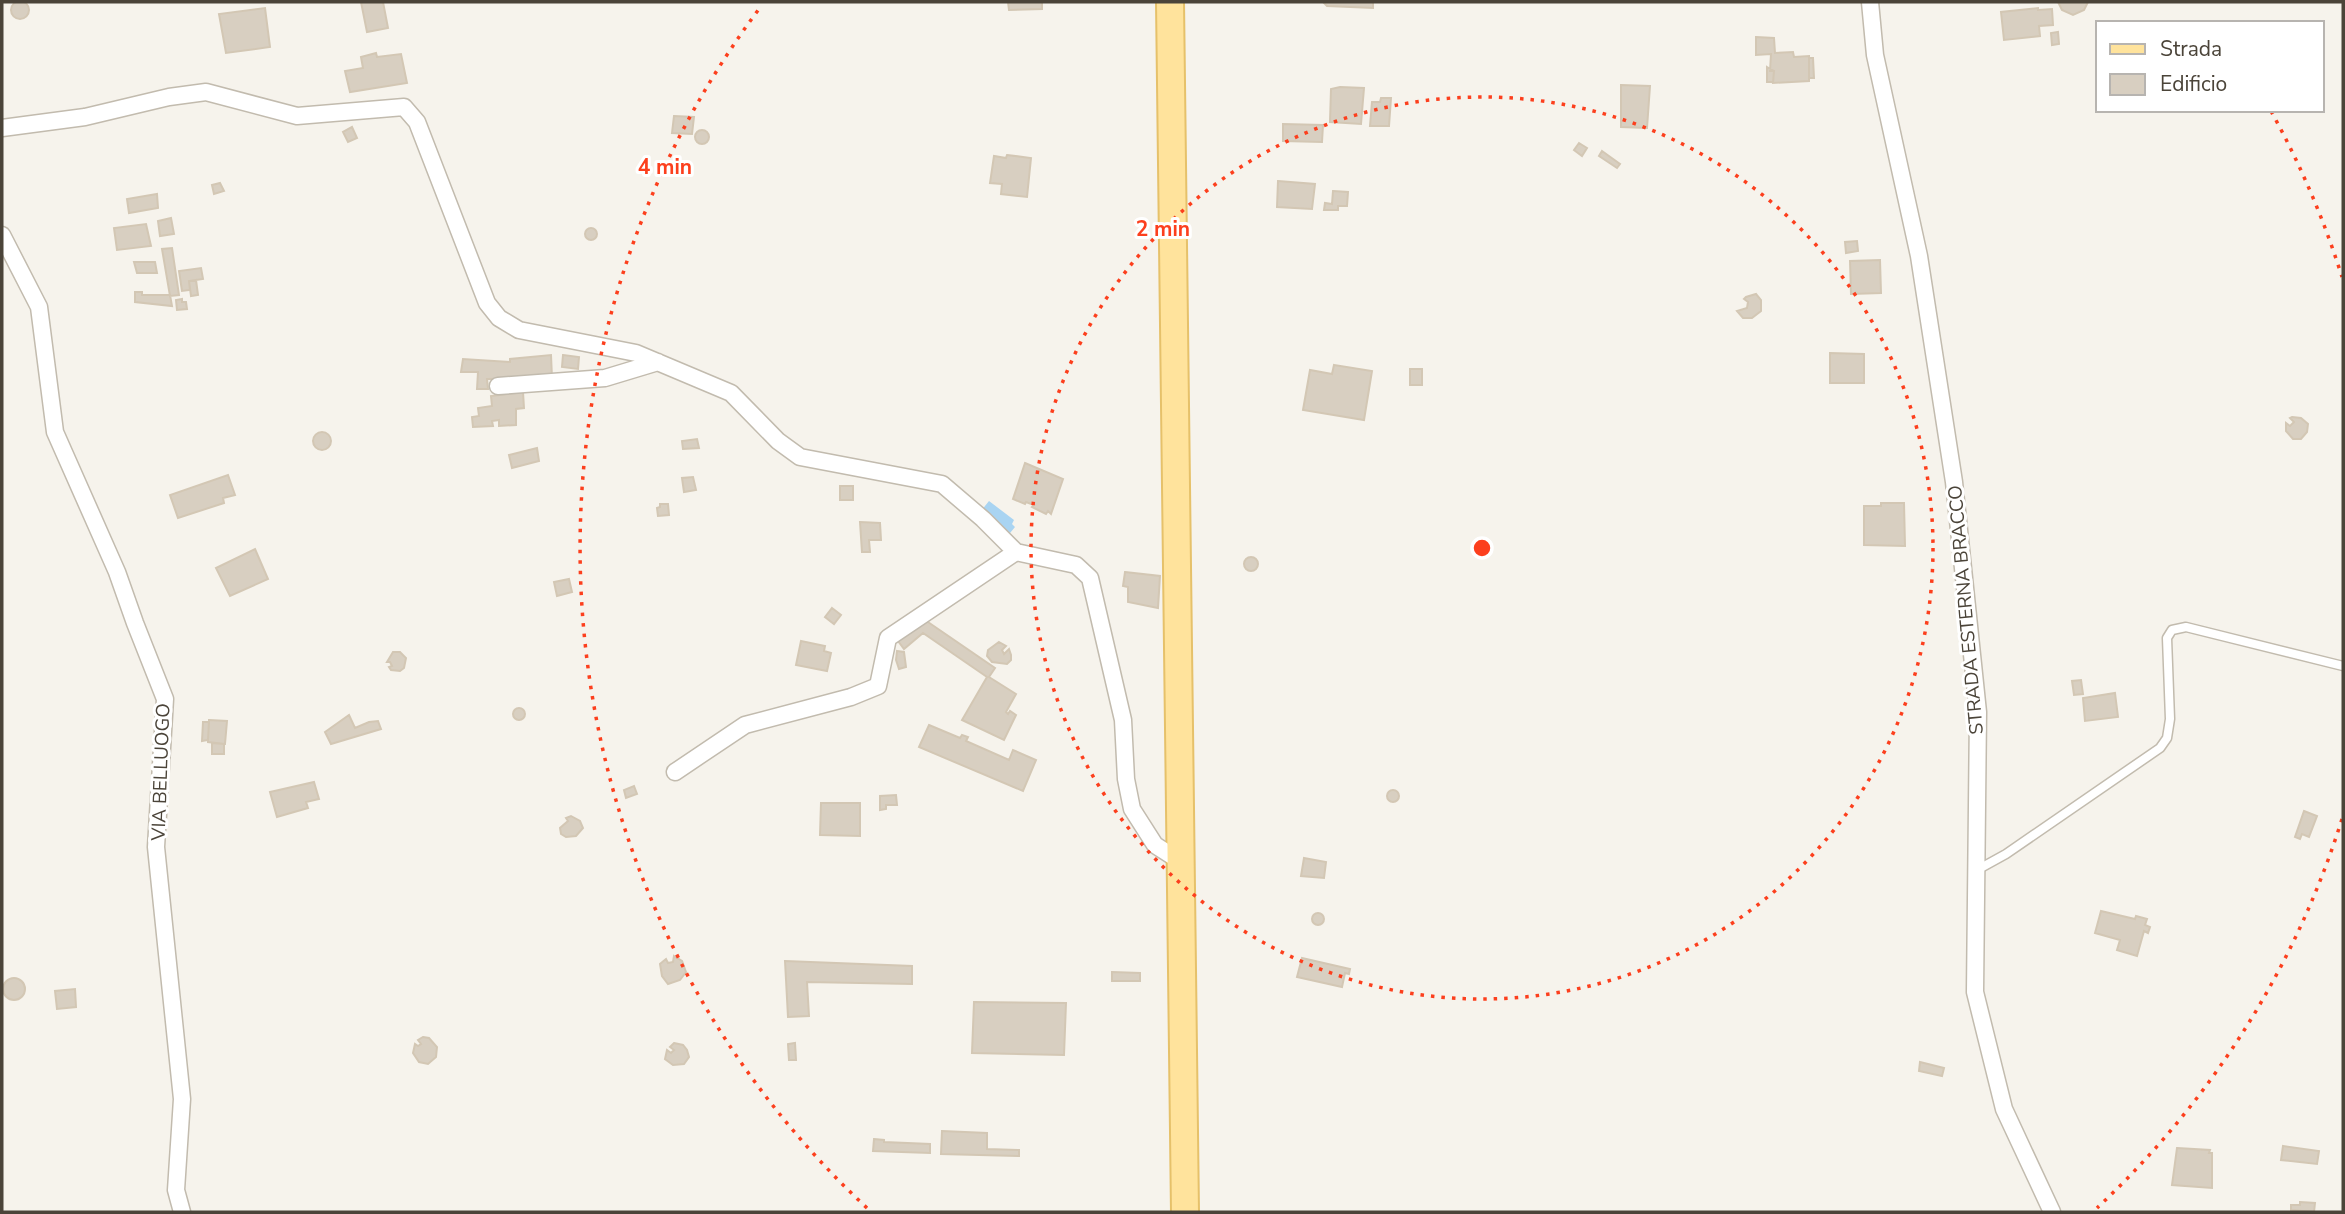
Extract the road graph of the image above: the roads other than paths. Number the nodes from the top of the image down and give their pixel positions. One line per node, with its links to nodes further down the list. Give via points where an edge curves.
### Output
1 (1170, 2): 10 (main road)
2 (1870, 2): 11 (street, STRADA ESTERNA BRACCO, via 1875,55 1919,256 1954,482 1978,712)
3 (2, 128): 5 (street, via 85,117 206,92 297,116 404,107 417,122 487,303 499,318 519,330 636,353)
4 (2, 235): 12 (street, VIA BELLUOGO, via 38,307 55,432 117,572 165,698 156,847 183,1099 176,1189)
5 (657, 362): 6 (street, via 605,378); 7 (street, via 732,393 800,457 942,484)
6 (498, 386)
7 (1016, 552): 9 (street, via 888,638 878,686 745,725); 10 (street, via 1076,565 1090,578 1123,720 1132,809 1155,845)
8 (2343, 666): 11 (lane, via 2186,627 2172,630 2166,638 2170,719 2160,748 2006,855)
9 (675, 772)
10 (1180, 861): 13 (main road)
11 (1977, 870): 14 (street, STRADA ESTERNA BRACCO, via 1975,992 2004,1109)
12 (182, 1212)
13 (1185, 1212)
14 (2052, 1212)

